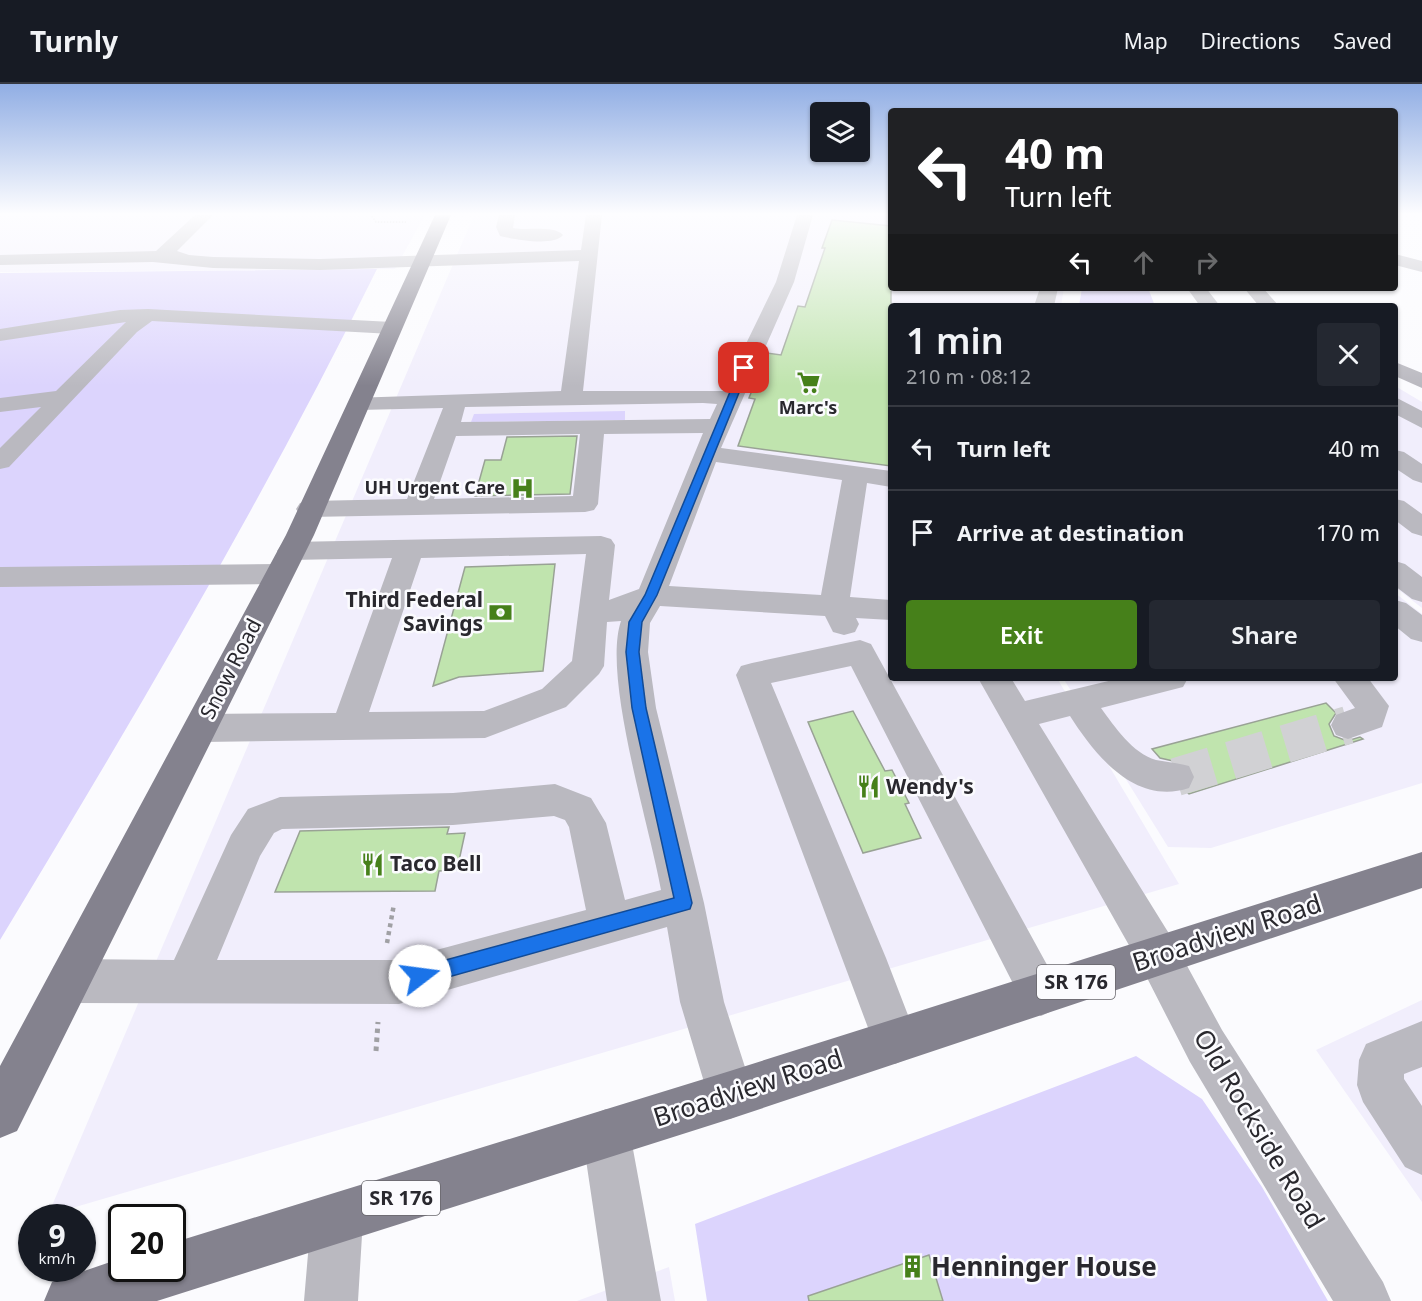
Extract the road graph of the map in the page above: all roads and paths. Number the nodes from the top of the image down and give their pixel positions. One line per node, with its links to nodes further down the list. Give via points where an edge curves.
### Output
1 (418, 272): 9 (main road, Snow Road)
2 (587, 272): 14 (street)
3 (788, 272): 20 (street)
4 (1198, 291): 6 (street)
5 (1256, 291): 7 (street)
6 (1208, 303)
7 (1266, 303)
8 (148, 315): 9 (street); 10 (street); 13 (street, via 130,328)
9 (392, 328): 16 (main road, Snow Road)
10 (0, 335)
11 (1398, 369): 12 (street)
12 (1422, 381)
13 (63, 397): 17 (street); 24 (street)
14 (571, 398): 15 (street); 20 (street, via 703,396)
15 (457, 401): 16 (street); 22 (street)
16 (359, 403): 29 (main road, Snow Road)
17 (0, 405)
18 (1398, 407): 19 (street)
19 (1422, 421)
20 (719, 426): 21 (street); 25 (street); 37 (street)
21 (593, 427): 22 (street); 28 (street, via 585,504)
22 (446, 429): 28 (street)
23 (1398, 459): 26 (street)
24 (0, 462)
25 (856, 474): 27 (street); 38 (street)
26 (1422, 475)
27 (888, 479)
28 (417, 508): 29 (street)
29 (309, 509): 33 (main road, Snow Road)
30 (1398, 509): 31 (street)
31 (1422, 527)
32 (410, 548): 33 (street); 40 (street, via 601,545); 49 (street)
33 (285, 562): 35 (street); 51 (main road, Snow Road)
34 (1398, 573): 36 (street)
35 (0, 577)
36 (1422, 592)
37 (651, 595): 38 (street); 40 (street, via 619,611); 54 (street, via 635,622 632,652 639,708)
38 (834, 606): 39 (street); 43 (street)
39 (888, 610)
40 (593, 611): 49 (street, via 588,666 554,698 485,724)
41 (1398, 612): 42 (street)
42 (1422, 632)
43 (860, 652): 59 (street); 60 (street, via 752,675)
44 (996, 681): 48 (street, Old Rockside Road)
45 (1161, 681): 47 (street)
46 (1351, 681): 50 (street, via 1372,706 1370,718)
47 (1079, 703): 48 (street); 52 (street, via 1122,760 1155,777)
48 (1017, 716): 56 (street, Old Rockside Road)
49 (348, 725): 51 (street)
50 (1348, 725)
51 (202, 728): 57 (main road, Snow Road)
52 (1176, 777)
53 (1422, 870): 56 (main road, Broadview Road / SR 176)
54 (684, 903): 55 (street); 62 (street, via 702,1002)
55 (610, 924): 58 (street, via 399,982); 58 (street, via 587,823 578,809 555,800 453,809 280,813 261,821 245,847)
56 (1158, 955): 59 (main road, Broadview Road / SR 176); 70 (street, Old Rockside Road, via 1206,1047)
57 (69, 981): 58 (street); 63 (main road, Snow Road)
58 (186, 981)
59 (1041, 994): 60 (main road, Broadview Road / SR 176)
60 (895, 1041): 62 (main road, Broadview Road / SR 176)
61 (1422, 1044): 65 (street, via 1382,1060 1380,1085)
62 (730, 1095): 64 (main road, Broadview Road / SR 176)
63 (0, 1114)
64 (606, 1133): 66 (main road, Broadview Road / SR 176); 69 (street)
65 (1422, 1150)
66 (337, 1219): 67 (main road, Broadview Road / SR 176); 68 (street)
67 (71, 1301)
68 (331, 1301)
69 (634, 1301)
70 (1364, 1301)

